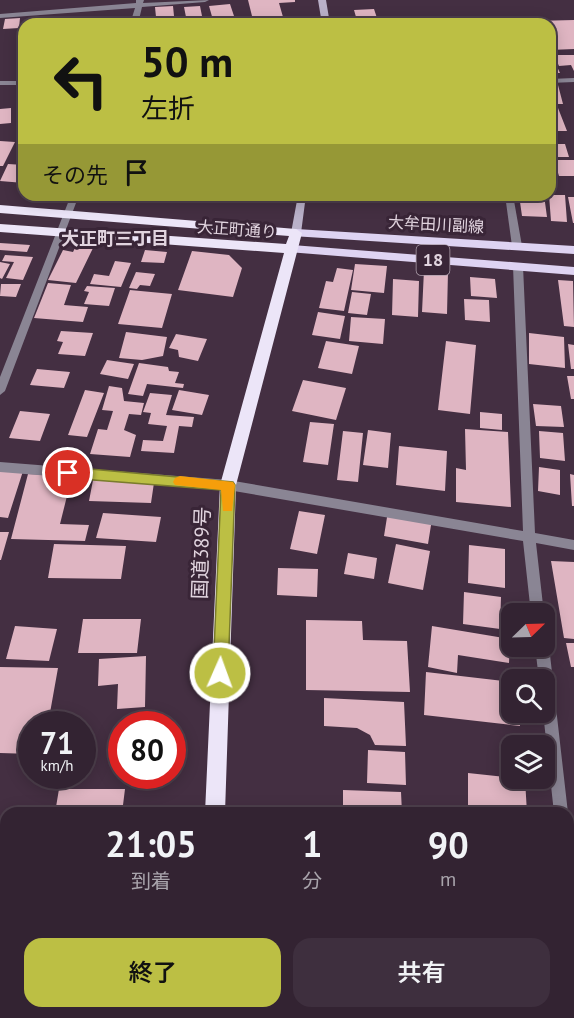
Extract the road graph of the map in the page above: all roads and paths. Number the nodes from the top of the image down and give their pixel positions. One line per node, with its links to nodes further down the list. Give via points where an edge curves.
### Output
1 (205, 0): 3 (street)
2 (322, 0): 6 (main road)
3 (140, 2): 4 (street); 5 (street)
4 (0, 16)
5 (136, 18)
6 (325, 18)
7 (574, 80): 8 (street)
8 (556, 81)
9 (0, 83): 10 (street)
10 (18, 83)
11 (73, 201): 15 (street)
12 (301, 201): 18 (main road)
13 (510, 201): 19 (street)
14 (0, 209): 15 (highway, 大正町通り)
15 (69, 213): 17 (street); 18 (highway, 大正町通り)
16 (0, 228): 17 (highway, 大正町通り)
17 (61, 232): 18 (highway, 大正町通り); 23 (street)
18 (294, 241): 19 (main road, 大牟田川副線 / 18); 21 (main road, 大牟田川副線 / 18); 25 (highway, 国道389号)
19 (517, 246): 20 (main road, 大牟田川副線 / 18)
20 (574, 250)
21 (518, 266): 22 (main road, 大牟田川副線 / 18); 26 (street)
22 (574, 271)
23 (0, 391)
24 (0, 467): 25 (street)
25 (228, 485): 26 (street); 30 (highway, 国道389号)
26 (529, 538): 27 (street); 28 (street)
27 (574, 546)
28 (537, 603)
29 (543, 657): 31 (street)
30 (215, 807)
31 (560, 807)

